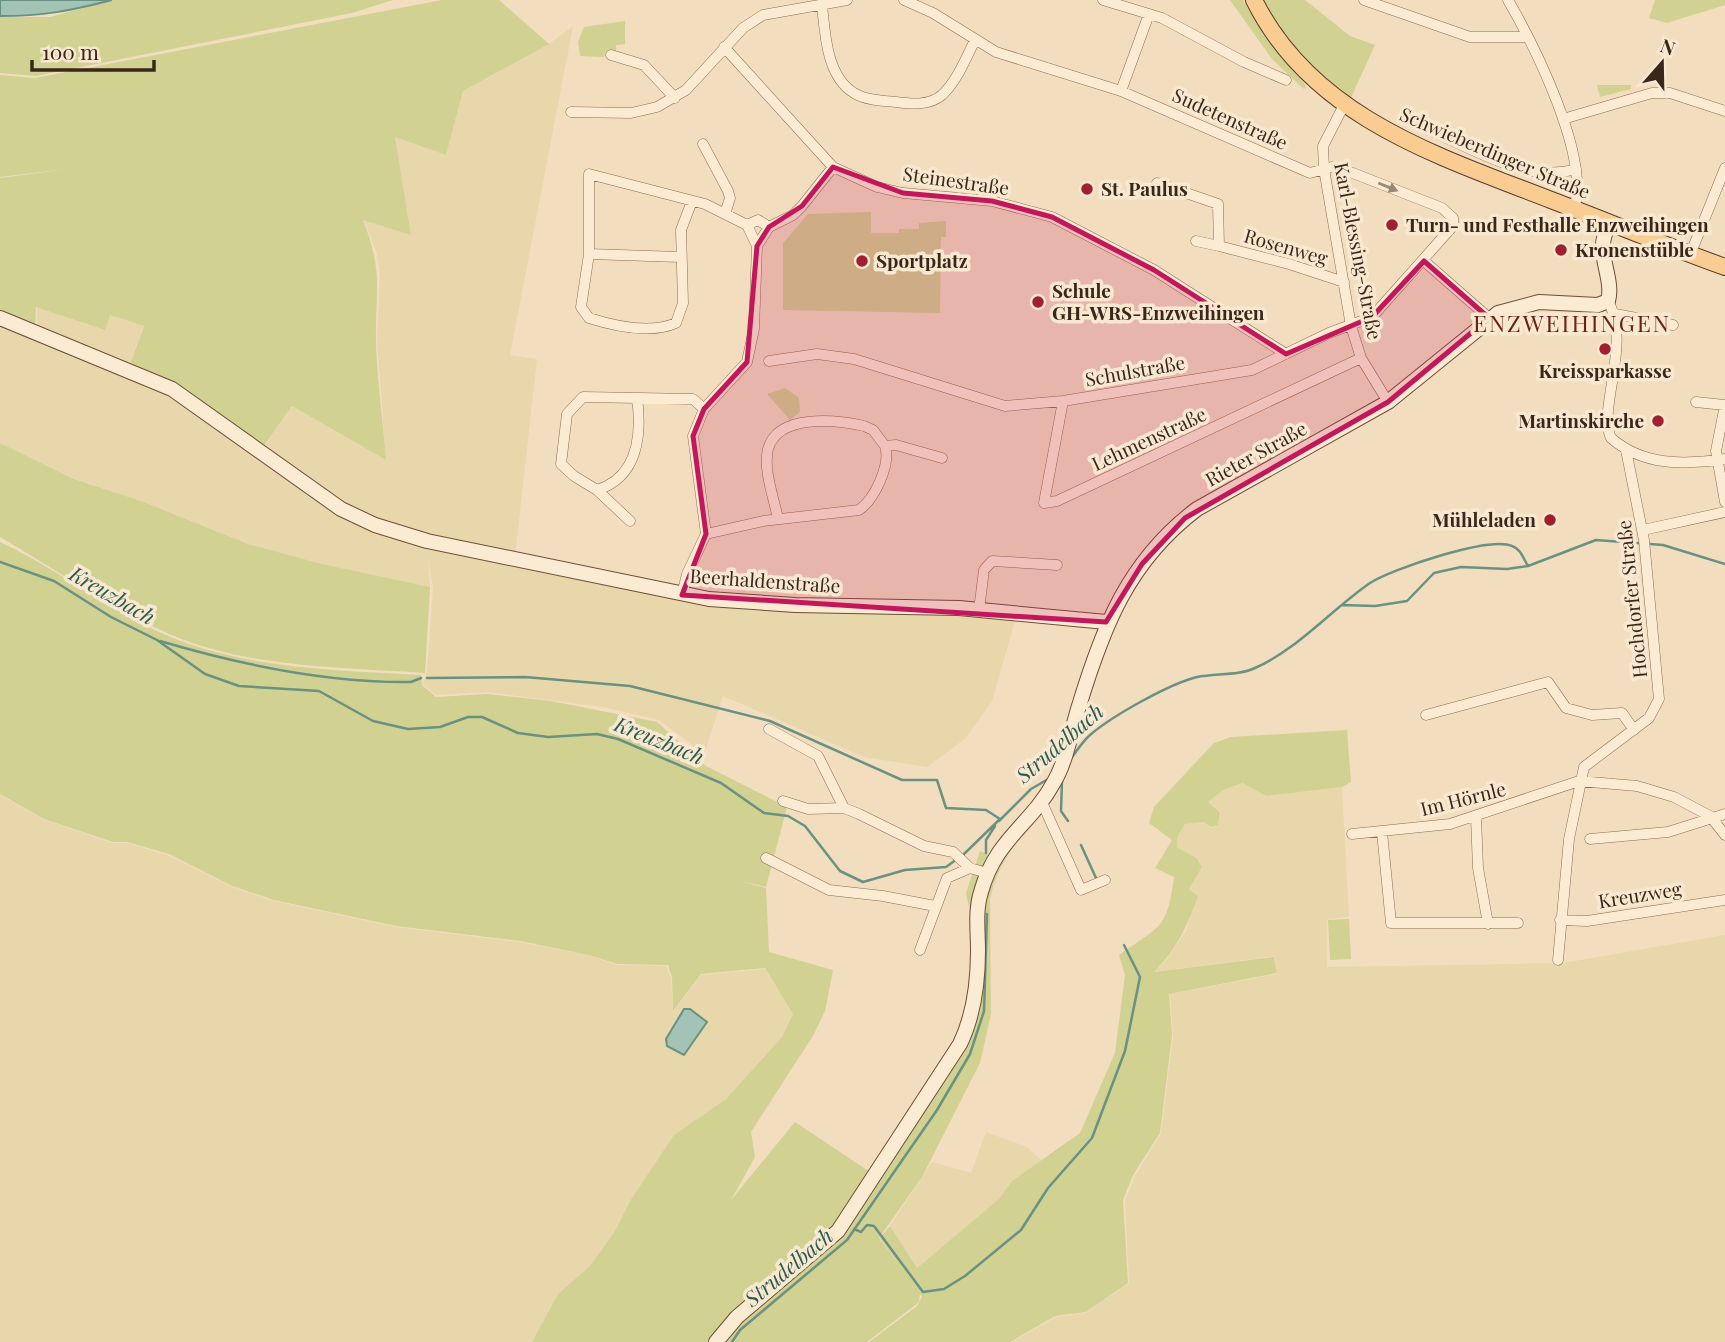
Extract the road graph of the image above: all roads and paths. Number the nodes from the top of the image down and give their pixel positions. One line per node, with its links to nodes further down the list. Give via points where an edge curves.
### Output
1 (847, 0): 7 (street)
2 (904, 0): 10 (street, Sudetenstraße)
3 (1104, 0): 8 (street)
4 (1254, 0): 16 (main road, Schwieberdinger Straße, via 1292,57)
5 (1364, 0): 9 (street, via 1470,37)
6 (1508, 0): 9 (street)
7 (822, 5): 10 (street, via 826,40 837,73 844,84 863,96 911,104 940,96); 11 (street, via 763,15)
8 (1149, 14): 13 (street); 14 (street)
9 (1527, 37): 19 (street)
10 (975, 40): 14 (street, Sudetenstraße, via 1013,60)
11 (724, 47): 15 (street); 22 (street, Steinestraße)
12 (611, 55): 15 (street, via 644,65)
13 (1286, 80)
14 (1121, 91): 24 (street, Sudetenstraße, via 1310,173)
15 (675, 98): 18 (street, via 645,112)
16 (1344, 105): 24 (street, Karl-Blessing-Straße, via 1323,146); 28 (main road, Schwieberdinger Straße, via 1422,148)
17 (1725, 111): 19 (street, via 1670,93 1652,93)
18 (571, 112)
19 (1563, 120): 25 (street)
20 (1426, 129): 25 (street, via 1533,172)
21 (703, 144): 29 (street, via 728,191)
22 (833, 167): 33 (street, via 793,215); 48 (street, Steinestraße, via 903,193 992,201 1052,217 1154,270)
23 (1725, 168): 38 (street)
24 (1324, 169): 30 (street, Sudetenstraße, one-way to 30, via 1340,168 1442,208); 42 (street, Karl-Blessing-Straße)
25 (1576, 169): 28 (street, via 1579,190)
26 (1157, 183): 36 (street, Rosenweg, via 1218,204)
27 (692, 201): 29 (street); 37 (street, via 589,174); 39 (street, via 681,230)
28 (1574, 209): 31 (main road, Schwieberdinger Straße)
29 (725, 214): 32 (street)
30 (1453, 218): 40 (street, Schulstraße, via 1451,233)
31 (1611, 224): 38 (main road, Schwieberdinger Straße); 43 (street, via 1603,248)
32 (747, 225): 33 (street, via 758,220); 35 (street)
33 (769, 227): 35 (street)
34 (1196, 241): 36 (street, Rosenweg)
35 (757, 246): 56 (street, via 754,329 747,362)
36 (1219, 246): 42 (street, Rosenweg)
37 (589, 254): 39 (street); 39 (street, via 582,290 584,313 612,325 655,327 676,323 681,313)
38 (1690, 255): 41 (main road, Schwieberdinger Straße)
39 (680, 257)
40 (1424, 261): 45 (street); 47 (street, Schulstraße, via 1372,317)
41 (1725, 267)
42 (1344, 282): 47 (street, Karl-Blessing-Straße)
43 (1611, 308): 45 (street, Rieter Straße, via 1539,302); 46 (street); 58 (street, via 1615,373 1607,430)
44 (0, 317): 69 (street, Beerhaldenstraße, via 172,389 341,509 375,525 427,541)
45 (1489, 318): 53 (street, Rieter Straße)
46 (1673, 325)
47 (1351, 326): 48 (street, Schulstraße); 49 (street, Karl-Blessing-Straße)
48 (1286, 354): 52 (street, Schulstraße, via 1252,370)
49 (1361, 358): 52 (street, Lehmenstraße, via 1057,501 1044,503); 53 (street, Karl-Blessing-Straße)
50 (769, 361): 52 (street, Schulstraße, via 817,354 854,359 989,404)
51 (637, 398): 56 (street, via 693,399); 61 (street, via 638,450 609,486); 61 (street, via 583,397 567,414 561,464)
52 (1063, 401)
53 (1388, 402): 71 (street, Rieter Straße, via 1185,518 1142,564)
54 (1696, 402): 55 (street)
55 (1725, 405): 60 (street, via 1716,451)
56 (704, 409): 66 (street, via 693,436)
57 (885, 446): 59 (street, via 896,444); 64 (street, via 886,462 873,494 859,510); 64 (street, via 864,425 790,425 778,434 768,454)
58 (1626, 450): 60 (street, via 1652,461); 67 (street, Hochdorfer Straße)
59 (942, 458)
60 (1722, 459): 62 (street)
61 (597, 489): 65 (street)
62 (1725, 502)
63 (1725, 512): 67 (street)
64 (778, 519): 66 (street)
65 (629, 521)
66 (706, 534): 69 (street)
67 (1643, 535): 74 (street, Hochdorfer Straße, via 1660,691 1655,709)
68 (1057, 565): 70 (street, via 992,561 984,570)
69 (681, 595): 70 (street, Beerhaldenstraße, via 794,605)
70 (979, 610): 71 (street, Beerhaldenstraße)
71 (1106, 622): 76 (street, Rieter Straße, via 1061,766)
72 (1426, 715): 74 (street, via 1548,682 1566,708 1592,715 1622,713)
73 (769, 729): 78 (street, via 818,756)
74 (1634, 730): 75 (street, Hochdorfer Straße, via 1591,760)
75 (1579, 781): 80 (street, via 1637,786 1674,797); 81 (street, Im Hörnle); 92 (street, Hochdorfer Straße)
76 (1041, 800): 88 (street, Rieter Straße, via 1004,843); 89 (street, via 1081,890)
77 (783, 801): 78 (street, via 815,810)
78 (844, 808): 87 (street, via 924,846 953,852)
79 (1725, 814): 80 (street)
80 (1710, 816): 84 (street); 85 (street, via 1668,832)
81 (1476, 817): 82 (street, Im Hörnle); 94 (street, via 1478,868)
82 (1382, 832): 83 (street, Im Hörnle); 94 (street, via 1391,923)
83 (1352, 834)
84 (1725, 835)
85 (1590, 839)
86 (766, 858): 91 (street, via 829,890)
87 (968, 865): 88 (street); 91 (street, via 947,878)
88 (987, 873): 97 (street, Rieter Straße, via 978,906 972,1012 954,1055 838,1231 737,1317)
89 (1099, 882)
90 (1725, 900): 92 (street, Kreuzweg, via 1587,921)
91 (935, 906): 95 (street)
92 (1560, 919): 96 (street, Hochdorfer Straße)
93 (1518, 923): 94 (street)
94 (1488, 924)
95 (920, 950)
96 (1558, 960)
97 (716, 1342)

